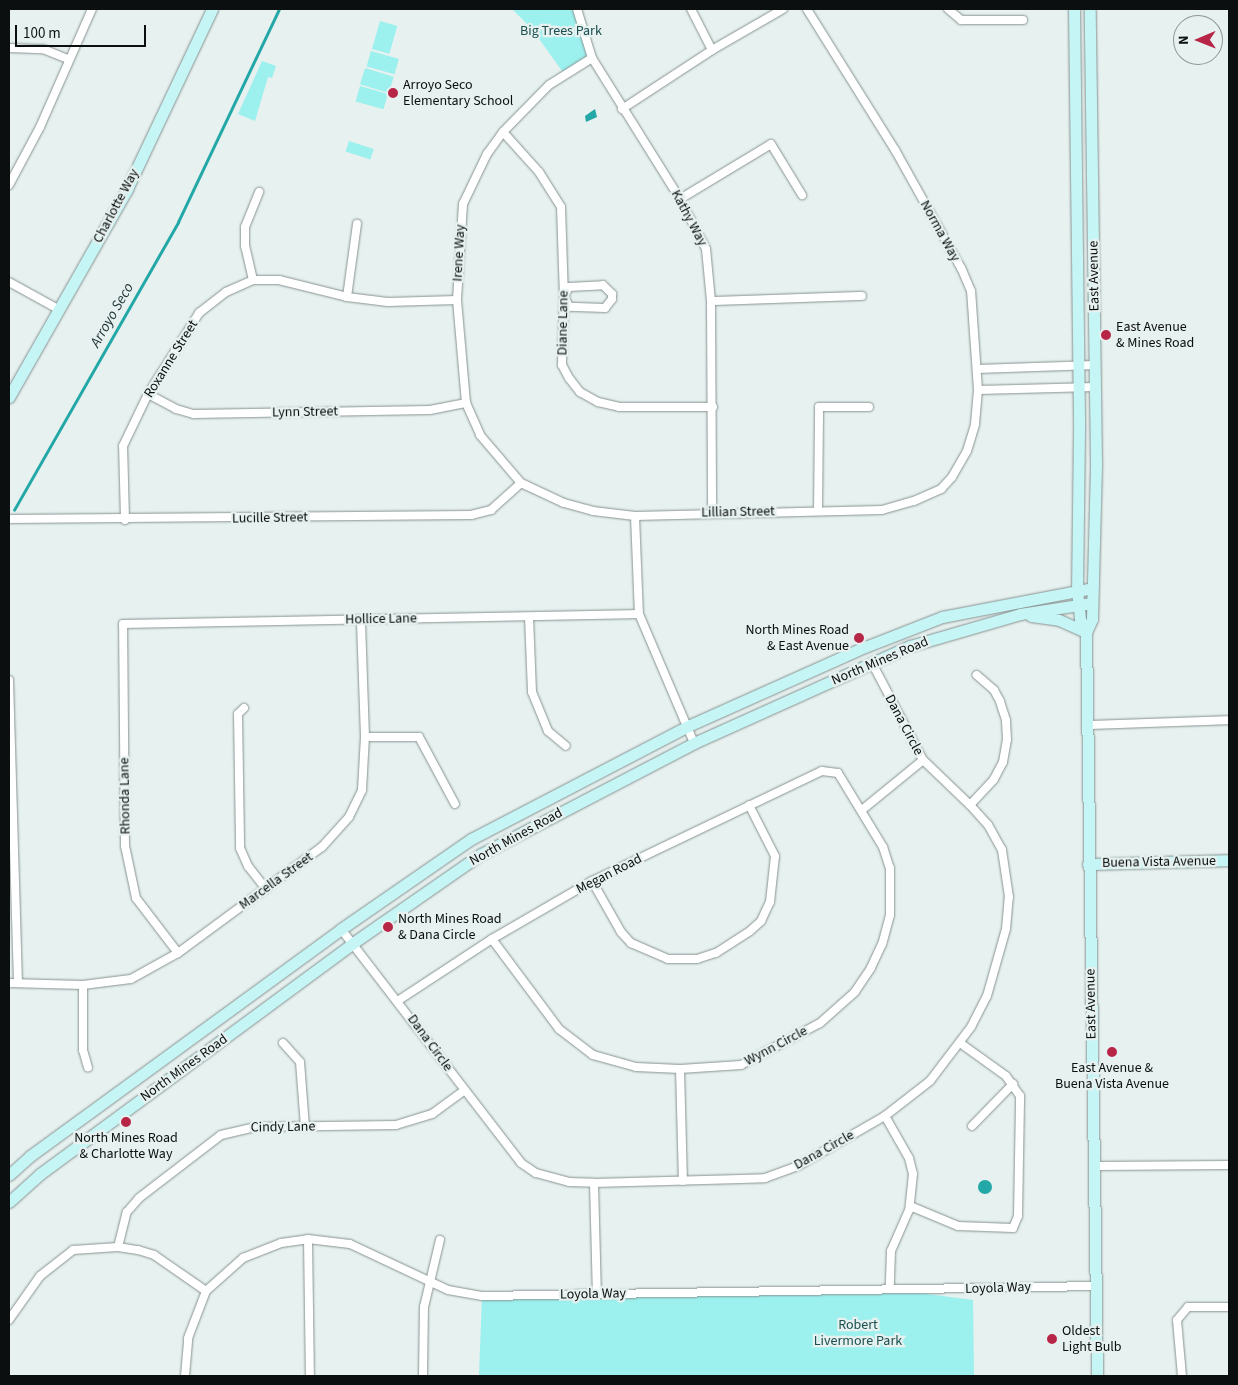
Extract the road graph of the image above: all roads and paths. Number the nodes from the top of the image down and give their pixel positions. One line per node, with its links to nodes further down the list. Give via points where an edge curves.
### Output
1 (92, 9): 14 (street)
2 (212, 9): 29 (main road, Charlotte Way, via 127,188)
3 (577, 9): 13 (street, Kathy Way)
4 (691, 9): 12 (street)
5 (783, 9): 12 (street)
6 (807, 9): 32 (street, Norma Way, via 895,150 962,268 971,291)
7 (948, 9): 10 (street, via 961,20)
8 (1074, 9): 31 (main road, East Avenue)
9 (1090, 9): 30 (main road, East Avenue)
10 (1023, 20)
11 (9, 48): 14 (street, via 43,49)
12 (712, 50): 15 (street)
13 (592, 58): 15 (street, Kathy Way); 16 (street, Irene Way, via 549,85)
14 (68, 59): 17 (street, via 40,127)
15 (622, 109): 20 (street, Kathy Way)
16 (503, 132): 25 (street, Diane Lane, via 540,172 560,207); 27 (street, Irene Way, via 487,154 463,204)
17 (9, 185)
18 (259, 192): 22 (street, via 245,227 245,246)
19 (802, 195): 20 (street, via 771,144)
20 (680, 199): 28 (street, Kathy Way, via 706,249)
21 (358, 224): 24 (street)
22 (253, 280): 24 (street, Roxanne Street, via 280,280); 36 (street, Roxanne Street, via 226,292 199,313)
23 (9, 282): 29 (street)
24 (347, 296): 27 (street, Roxanne Street, via 388,302)
25 (564, 296): 25 (street, via 569,286 603,285 612,294 612,299 605,308 569,307); 40 (street, Diane Lane, via 562,365 580,392 598,402 619,407)
26 (862, 296): 28 (street)
27 (457, 300): 38 (street, Irene Way)
28 (711, 301): 40 (street, Kathy Way)
29 (60, 310): 37 (main road, Charlotte Way)
30 (1095, 365): 31 (street); 33 (main road, East Avenue)
31 (1078, 366): 32 (street); 34 (main road, East Avenue)
32 (977, 369): 35 (street, Norma Way)
33 (1095, 387): 34 (street); 48 (main road, East Avenue)
34 (1078, 388): 35 (street); 49 (main road, East Avenue)
35 (978, 390): 41 (street, Norma Way, via 970,442)
36 (148, 394): 38 (street, Lynn Street, via 176,409 194,414 430,410); 47 (street, Roxanne Street, via 123,446)
37 (9, 397)
38 (466, 403): 42 (street, Irene Way, via 480,435)
39 (869, 407): 43 (street, via 819,406)
40 (713, 408): 44 (street, Kathy Way)
41 (952, 477): 43 (street, Lillian Street, via 940,489 882,510)
42 (521, 482): 45 (street, Lillian Street, via 593,511); 47 (street, Lucille Street, via 491,510 471,515)
43 (818, 510): 44 (street, Lillian Street)
44 (712, 512): 45 (street, Lillian Street)
45 (635, 516): 52 (street)
46 (9, 519): 47 (street, Lucille Street)
47 (125, 520)
48 (1092, 588): 49 (main road, North Mines Road); 50 (main road, East Avenue)
49 (1077, 590): 51 (main road, East Avenue); 54 (main road, North Mines Road)
50 (1092, 603): 51 (main road, North Mines Road); 58 (main road, East Avenue, via 1092,618)
51 (1078, 604): 53 (main road, North Mines Road); 58 (main road, East Avenue)
52 (639, 614): 55 (street, Hollice Lane); 64 (street)
53 (1020, 614): 58 (main road, via 1059,620); 59 (main road, North Mines Road, via 918,643)
54 (947, 616): 59 (main road, via 936,626 879,649); 64 (main road, North Mines Road, via 865,647)
55 (529, 617): 56 (street, Hollice Lane); 68 (street, via 532,692 548,731)
56 (362, 620): 57 (street, Hollice Lane); 66 (street, Marcella Street)
57 (123, 624): 82 (street, Rhonda Lane, via 125,846 136,898)
58 (1086, 632): 65 (main road, East Avenue)
59 (872, 663): 67 (main road, North Mines Road); 69 (street, Dana Circle)
60 (978, 675): 72 (street, via 994,690 1000,701 1006,720 1007,740 1003,762 994,779)
61 (10, 680): 84 (street)
62 (244, 708): 78 (street, via 238,714 240,848 248,866)
63 (1229, 720): 65 (street)
64 (688, 726): 67 (street); 79 (main road, North Mines Road, via 471,839)
65 (1087, 726): 76 (main road, East Avenue)
66 (364, 738): 71 (street, via 419,737); 78 (street, Marcella Street, via 362,790 349,817 322,847)
67 (694, 743): 81 (main road, North Mines Road, via 481,854)
68 (566, 746)
69 (923, 760): 72 (street, Dana Circle); 74 (street)
70 (831, 770): 73 (street, Megan Road, via 822,771); 74 (street, Wynn Circle, via 838,773)
71 (455, 804)
72 (970, 804): 88 (street, Dana Circle, via 988,825 1002,850 1009,897 1000,954 988,996)
73 (749, 805): 77 (street, Megan Road); 77 (street, via 775,856 770,902 761,921 716,953 698,959 675,960 652,954 632,943 621,932)
74 (863, 809): 90 (street, Wynn Circle, via 883,847 892,888 882,944 872,968 855,992 820,1023 758,1058 724,1068)
75 (1229, 860): 76 (main road, Buena Vista Avenue)
76 (1088, 864): 96 (main road, East Avenue)
77 (592, 881): 80 (street, Megan Road)
78 (266, 889): 82 (street, Marcella Street)
79 (341, 929): 81 (street, Dana Circle); 98 (main road, North Mines Road, via 30,1156)
80 (492, 940): 86 (street, Megan Road); 90 (street, Wynn Circle, via 572,1041 593,1055 616,1064)
81 (353, 943): 86 (street, Dana Circle); 101 (main road, North Mines Road, via 40,1174)
82 (178, 953): 85 (street, Marcella Street, via 131,979)
83 (9, 982): 84 (street, Marcella Street)
84 (18, 982): 85 (street, Marcella Street)
85 (83, 985): 89 (street, via 83,1050)
86 (399, 1000): 92 (street, Dana Circle)
87 (283, 1043): 94 (street, via 300,1062)
88 (960, 1043): 91 (street); 93 (street, Dana Circle, via 930,1081)
89 (88, 1067)
90 (680, 1069): 99 (street)
91 (1013, 1084): 95 (street); 102 (street, via 1020,1096 1021,1144 1018,1216 1013,1228 958,1226)
92 (464, 1091): 94 (street, Cindy Lane, via 432,1114 416,1121 396,1125); 100 (street, Dana Circle, via 521,1163 536,1174 562,1181)
93 (885, 1116): 99 (street, Dana Circle, via 782,1173 757,1178); 102 (street, via 909,1158 913,1174)
94 (305, 1126): 105 (street, Cindy Lane, via 257,1127 221,1135 139,1198 127,1212)
95 (972, 1126)
96 (1093, 1166): 97 (street); 107 (main road, East Avenue)
97 (1229, 1166)
98 (9, 1175)
99 (683, 1181): 100 (street, Dana Circle)
100 (594, 1183): 110 (street)
101 (9, 1202)
102 (910, 1206): 108 (street, via 891,1250)
103 (308, 1238): 106 (street, Loyola Way, via 350,1244); 109 (street, Loyola Way, via 281,1243 243,1258); 114 (street)
104 (440, 1240): 106 (street)
105 (118, 1247): 109 (street, via 154,1255); 112 (street, via 74,1250 40,1276)
106 (430, 1281): 110 (street, Loyola Way, via 448,1290 482,1296); 115 (street, via 422,1321)
107 (1096, 1286): 108 (street, Loyola Way); 116 (main road, East Avenue)
108 (890, 1289): 110 (street, Loyola Way)
109 (206, 1291): 113 (street, Loyola Way, via 188,1338)
110 (597, 1294)
111 (1229, 1307): 117 (street, via 1188,1307 1177,1320)
112 (9, 1320)
113 (185, 1376)
114 (310, 1376)
115 (423, 1376)
116 (1097, 1376)
117 (1182, 1376)

